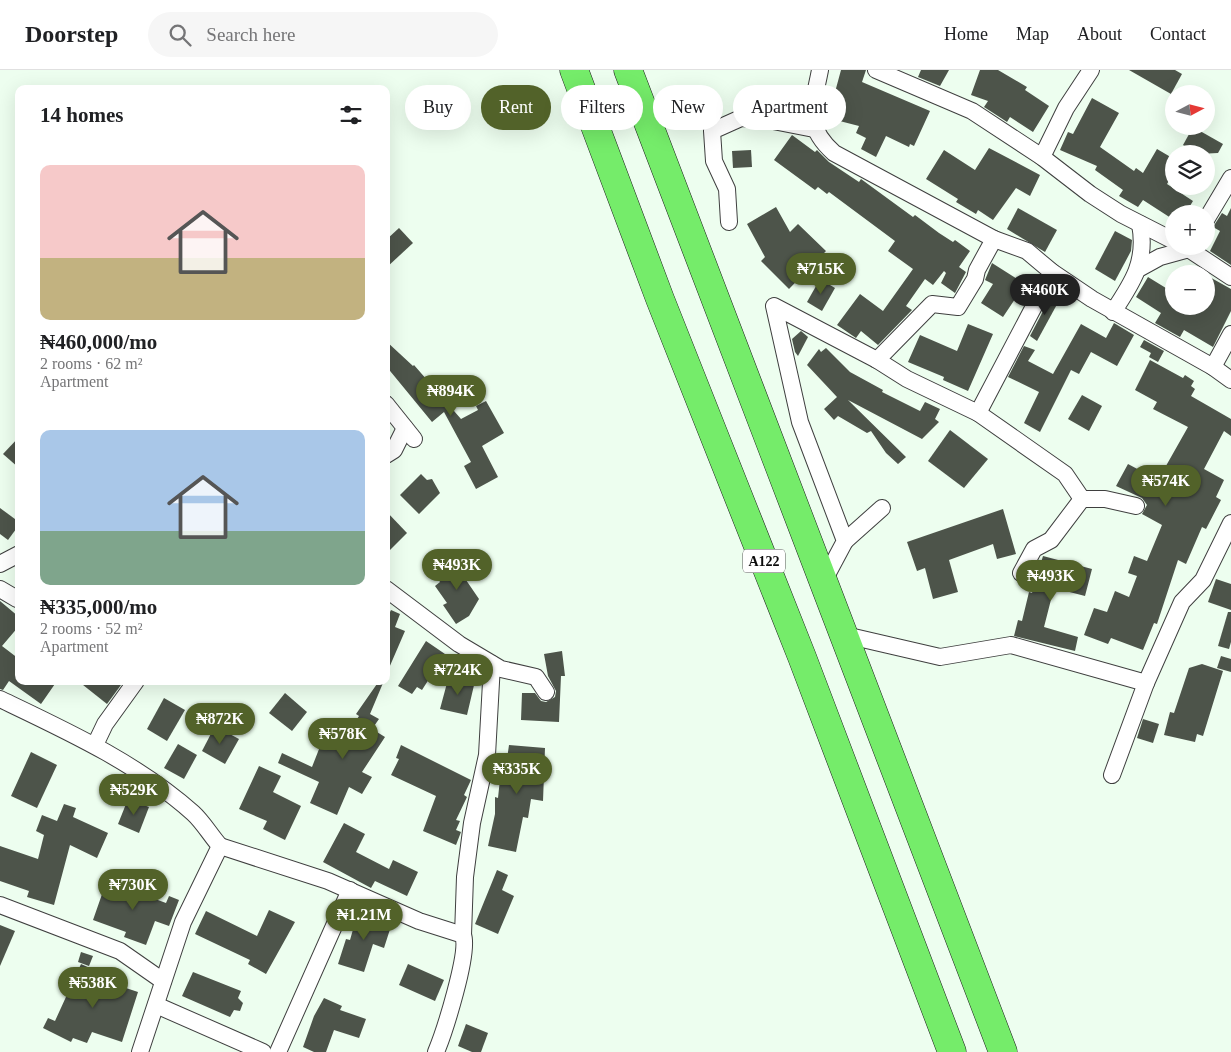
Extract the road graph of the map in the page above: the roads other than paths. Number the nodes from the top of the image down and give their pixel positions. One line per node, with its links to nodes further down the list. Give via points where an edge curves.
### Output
1 (574, 70): 61 (highway, A122)
2 (628, 70): 38 (highway)
3 (820, 70): 8 (street)
4 (876, 70): 7 (street)
5 (897, 70): 7 (street)
6 (1091, 70): 11 (street, via 1072,96)
7 (907, 83): 11 (street, via 972,111)
8 (817, 85)
9 (733, 122): 14 (street, via 712,131 714,161 727,189)
10 (815, 130): 17 (street, via 834,153)
11 (1042, 157): 15 (street, via 1090,194)
12 (1231, 178): 13 (street)
13 (1215, 205)
14 (729, 222)
15 (1140, 224): 16 (street); 20 (street, via 1144,242)
16 (1165, 236)
17 (994, 239): 21 (street, via 1027,251); 25 (street, via 958,307 932,304)
18 (1166, 255): 20 (street)
19 (1199, 255): 22 (street)
20 (1140, 268): 23 (street)
21 (1052, 272): 23 (street); 29 (street)
22 (1231, 277)
23 (1113, 312): 26 (street)
24 (1231, 334): 26 (street)
25 (877, 360): 29 (street, via 907,379); 35 (street, via 774,306 800,422)
26 (1213, 366): 27 (street)
27 (1231, 380)
28 (390, 409): 30 (street, via 410,433)
29 (978, 413): 31 (street, via 1065,474)
30 (390, 452)
31 (1082, 499): 32 (street, via 1105,499); 39 (street, via 1051,540 1034,549)
32 (1136, 506)
33 (882, 508): 35 (street)
34 (1231, 523): 45 (street, via 1203,580 1182,602)
35 (845, 542): 38 (street, via 829,571)
36 (15, 556): 37 (street)
37 (0, 564)
38 (818, 572): 43 (highway)
39 (1021, 573)
40 (0, 590): 42 (street)
41 (390, 592): 44 (street, via 459,644)
42 (15, 598)
43 (844, 635): 45 (street, via 940,657 1011,645); 62 (highway)
44 (492, 664): 47 (street, via 536,677); 54 (street, via 486,755 465,877)
45 (1146, 683): 50 (street)
46 (133, 685): 49 (street, via 105,724)
47 (546, 692)
48 (0, 698): 49 (street)
49 (95, 745): 51 (street, via 168,793 195,815)
50 (1112, 775)
51 (220, 846): 52 (street); 55 (street, via 183,922)
52 (350, 890): 54 (street, via 420,921); 59 (street)
53 (0, 905): 55 (street, via 120,951)
54 (463, 935): 60 (street, via 464,949 458,975)
55 (163, 981): 56 (street)
56 (156, 1005): 57 (street); 58 (street)
57 (140, 1052)
58 (263, 1052)
59 (278, 1052)
60 (436, 1052)
61 (952, 1052)
62 (1003, 1052)

